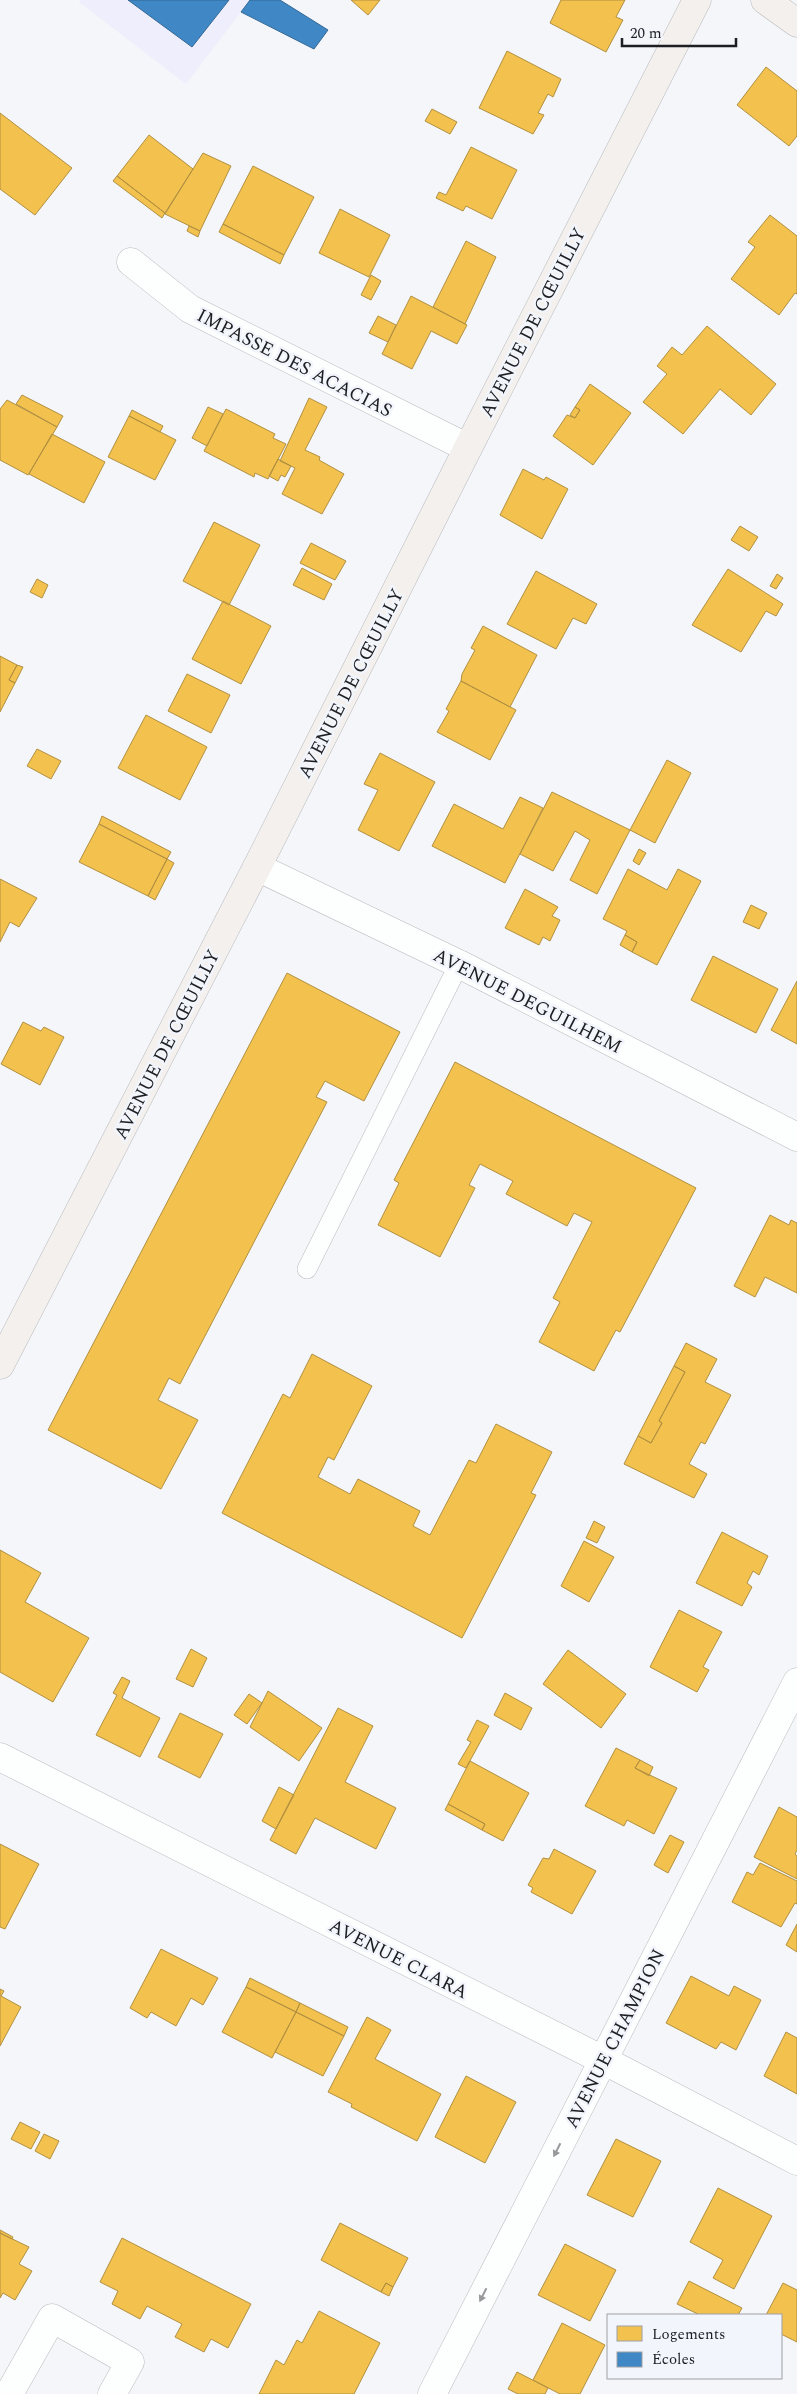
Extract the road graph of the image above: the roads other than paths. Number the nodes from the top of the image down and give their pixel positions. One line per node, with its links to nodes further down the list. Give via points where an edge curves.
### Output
1 (697, 0): 5 (street, AVENUE DE CŒUILLY)
2 (765, 0): 3 (street)
3 (797, 23)
4 (131, 262): 5 (street, IMPASSE DES ACACIAS, via 190,309)
5 (468, 448): 6 (street, AVENUE DE CŒUILLY)
6 (257, 867): 7 (street, AVENUE DEGUILHEM); 10 (street, AVENUE DE CŒUILLY)
7 (459, 964): 8 (street, AVENUE DEGUILHEM); 9 (lane)
8 (797, 1137)
9 (307, 1269)
10 (0, 1365)
11 (797, 1682): 13 (street, AVENUE CHAMPION)
12 (0, 1757): 13 (street, AVENUE CLARA)
13 (603, 2060): 14 (street, AVENUE CLARA); 17 (street, AVENUE CHAMPION, one-way to 17)
14 (797, 2161)
15 (9, 2394): 16 (street, via 52,2318 130,2362)
16 (112, 2394)
17 (432, 2394)

